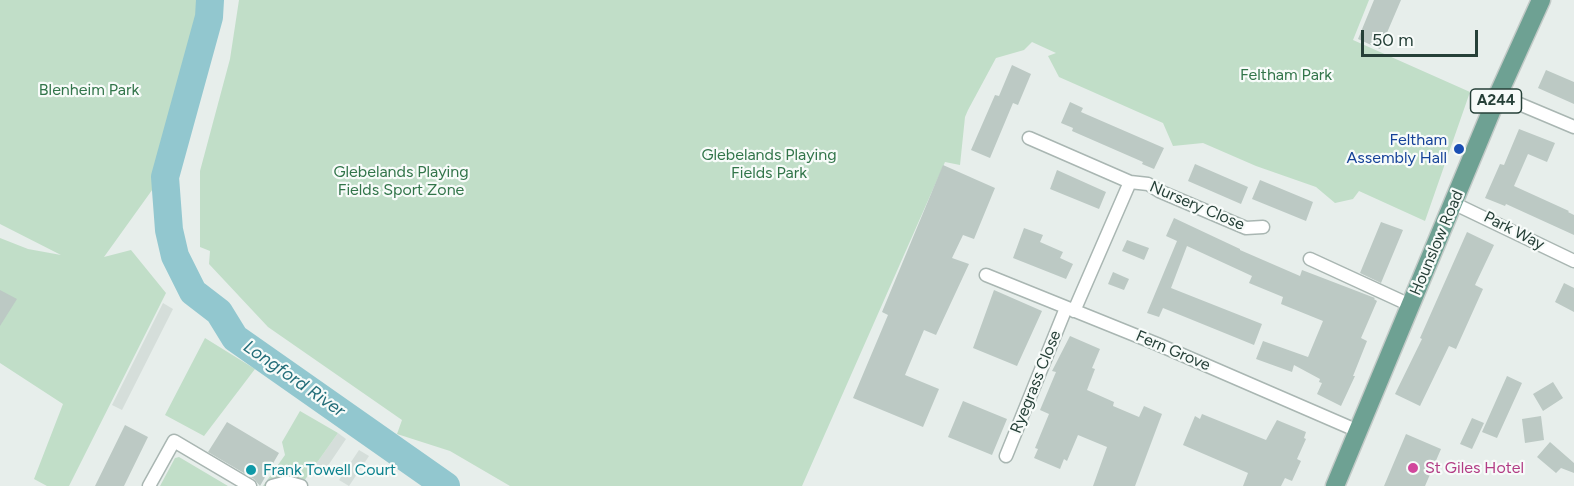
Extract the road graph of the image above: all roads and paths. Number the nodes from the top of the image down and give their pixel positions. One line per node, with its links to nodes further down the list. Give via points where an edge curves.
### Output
1 (1540, 0): 2 (main road, Hounslow Road / A244)
2 (1498, 95): 3 (street); 6 (main road, Hounslow Road / A244)
3 (1574, 127)
4 (1029, 138): 5 (street, Nursery Close)
5 (1130, 182): 7 (street, Nursery Close, via 1148,184 1246,228); 12 (street, Nursery Close)
6 (1453, 202): 9 (street, Park Way); 11 (main road, Hounslow Road / A244)
7 (1263, 227)
8 (1310, 259): 11 (street)
9 (1574, 261)
10 (986, 275): 12 (street, Fern Grove)
11 (1410, 305): 13 (main road, Hounslow Road / A244)
12 (1070, 309): 13 (street, Fern Grove); 14 (street, Ryegrass Close)
13 (1358, 431): 19 (main road, Hounslow Road / A244)
14 (1006, 456)
15 (149, 486): 16 (street, via 174,441)
16 (250, 486)
17 (272, 486): 18 (street, via 287,482)
18 (301, 486)
19 (1335, 486)

